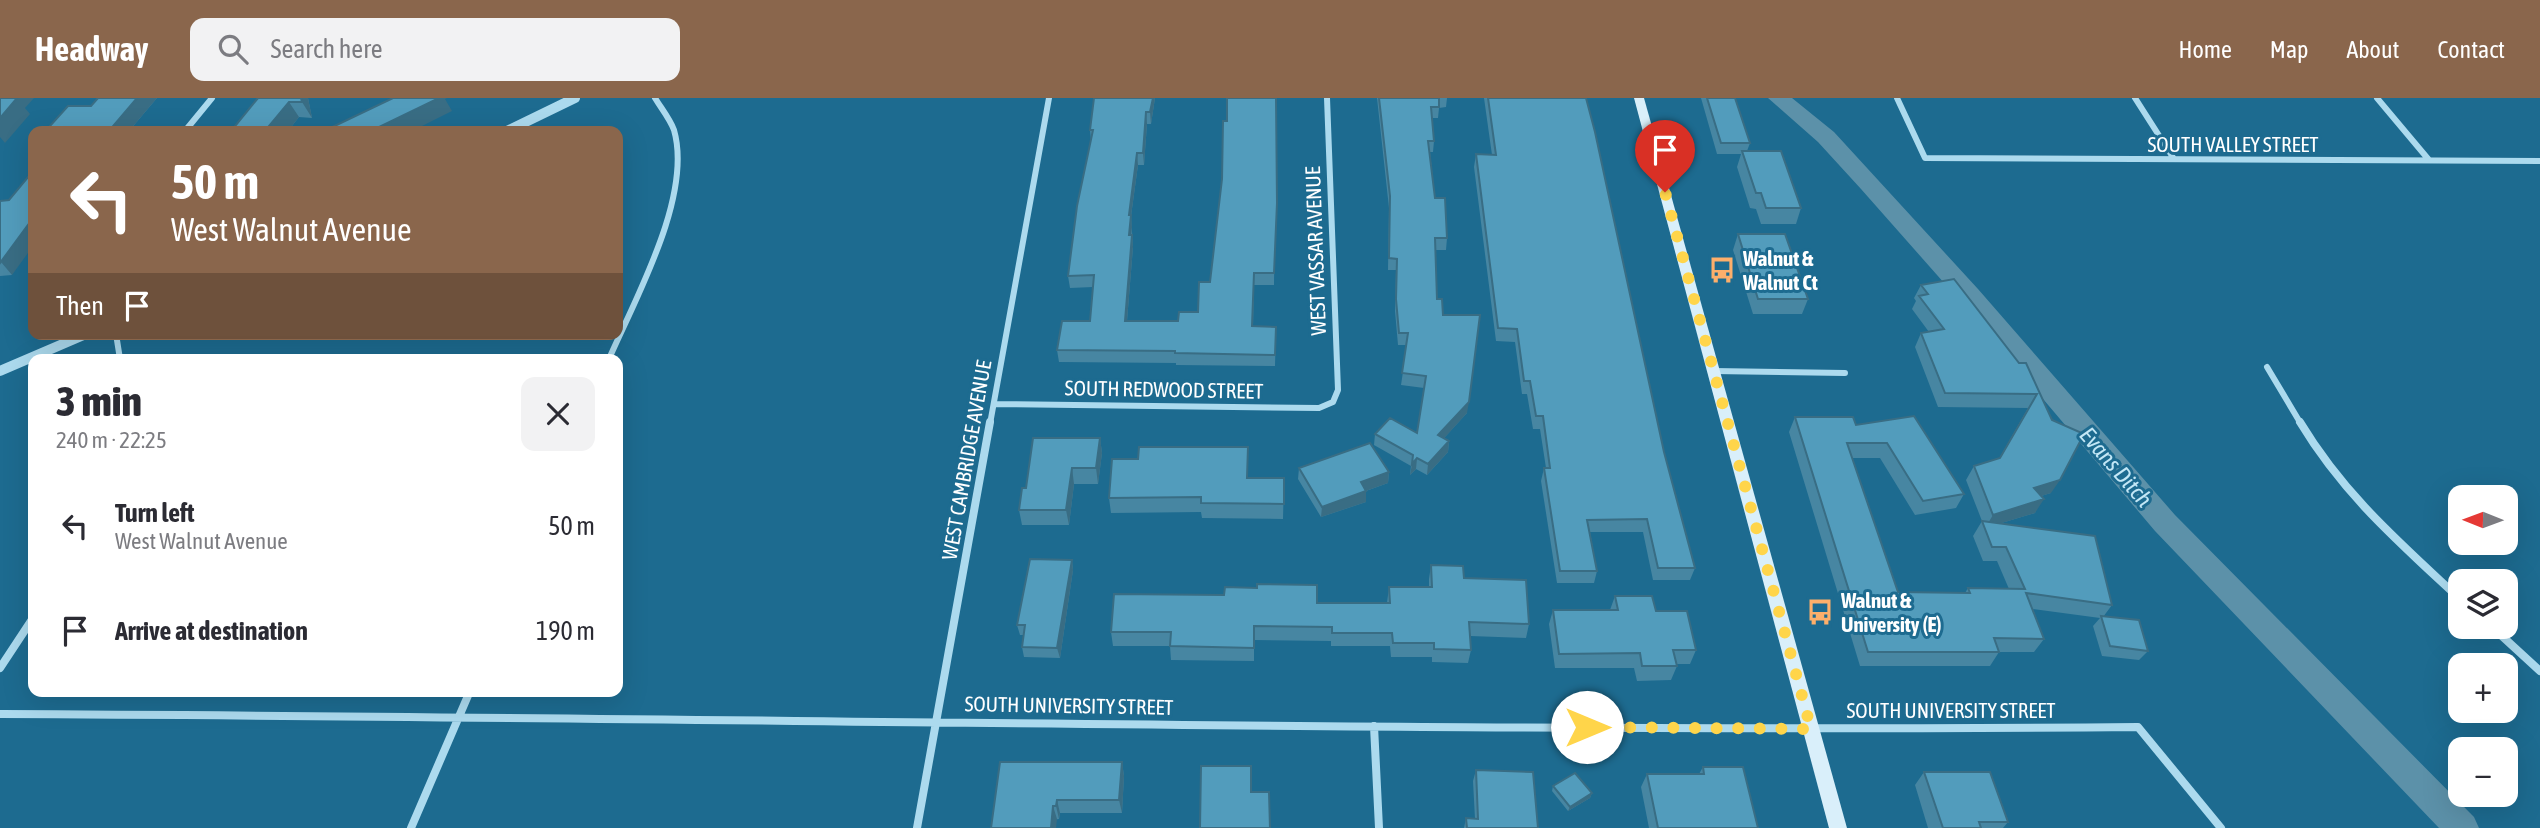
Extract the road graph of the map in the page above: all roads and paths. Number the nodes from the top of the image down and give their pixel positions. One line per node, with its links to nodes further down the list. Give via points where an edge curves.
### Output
1 (212, 98): 10 (street)
2 (575, 98): 11 (street)
3 (655, 98): 15 (street, via 673,129 679,169 672,209)
4 (1049, 98): 24 (street, WEST CAMBRIDGE AVENUE)
5 (1327, 98): 23 (street, WEST VASSAR AVENUE, via 1338,390)
6 (1639, 98): 21 (main road)
7 (1897, 98): 12 (street, SOUTH VALLEY STREET, via 1925,158)
8 (2135, 98): 12 (street)
9 (2378, 98): 13 (street)
10 (189, 126)
11 (517, 126)
12 (2174, 159): 13 (street, SOUTH VALLEY STREET)
13 (2429, 160): 14 (street, SOUTH VALLEY STREET)
14 (2540, 161)
15 (623, 326)
16 (72, 340): 17 (street)
17 (38, 354)
18 (28, 358): 20 (street)
19 (2267, 367): 25 (street, via 2321,457 2359,504)
20 (0, 370)
21 (1713, 371): 22 (street); 35 (main road)
22 (1845, 373)
23 (1333, 402): 24 (street, SOUTH REDWOOD STREET, via 1319,408)
24 (994, 404): 33 (street, WEST CAMBRIDGE AVENUE)
25 (2448, 588)
26 (28, 626): 28 (street)
27 (2505, 639): 29 (street)
28 (0, 668)
29 (2540, 671)
30 (468, 697): 32 (street)
31 (0, 714): 32 (street, SOUTH UNIVERSITY STREET)
32 (460, 716): 33 (street, SOUTH UNIVERSITY STREET); 36 (street)
33 (937, 721): 34 (street, SOUTH UNIVERSITY STREET); 37 (street, WEST CAMBRIDGE AVENUE)
34 (1374, 726): 35 (street, SOUTH UNIVERSITY STREET); 38 (street)
35 (1811, 729): 39 (main road); 40 (street, SOUTH UNIVERSITY STREET, via 2138,727)
36 (411, 828)
37 (917, 828)
38 (1379, 828)
39 (1838, 828)
40 (2221, 828)

